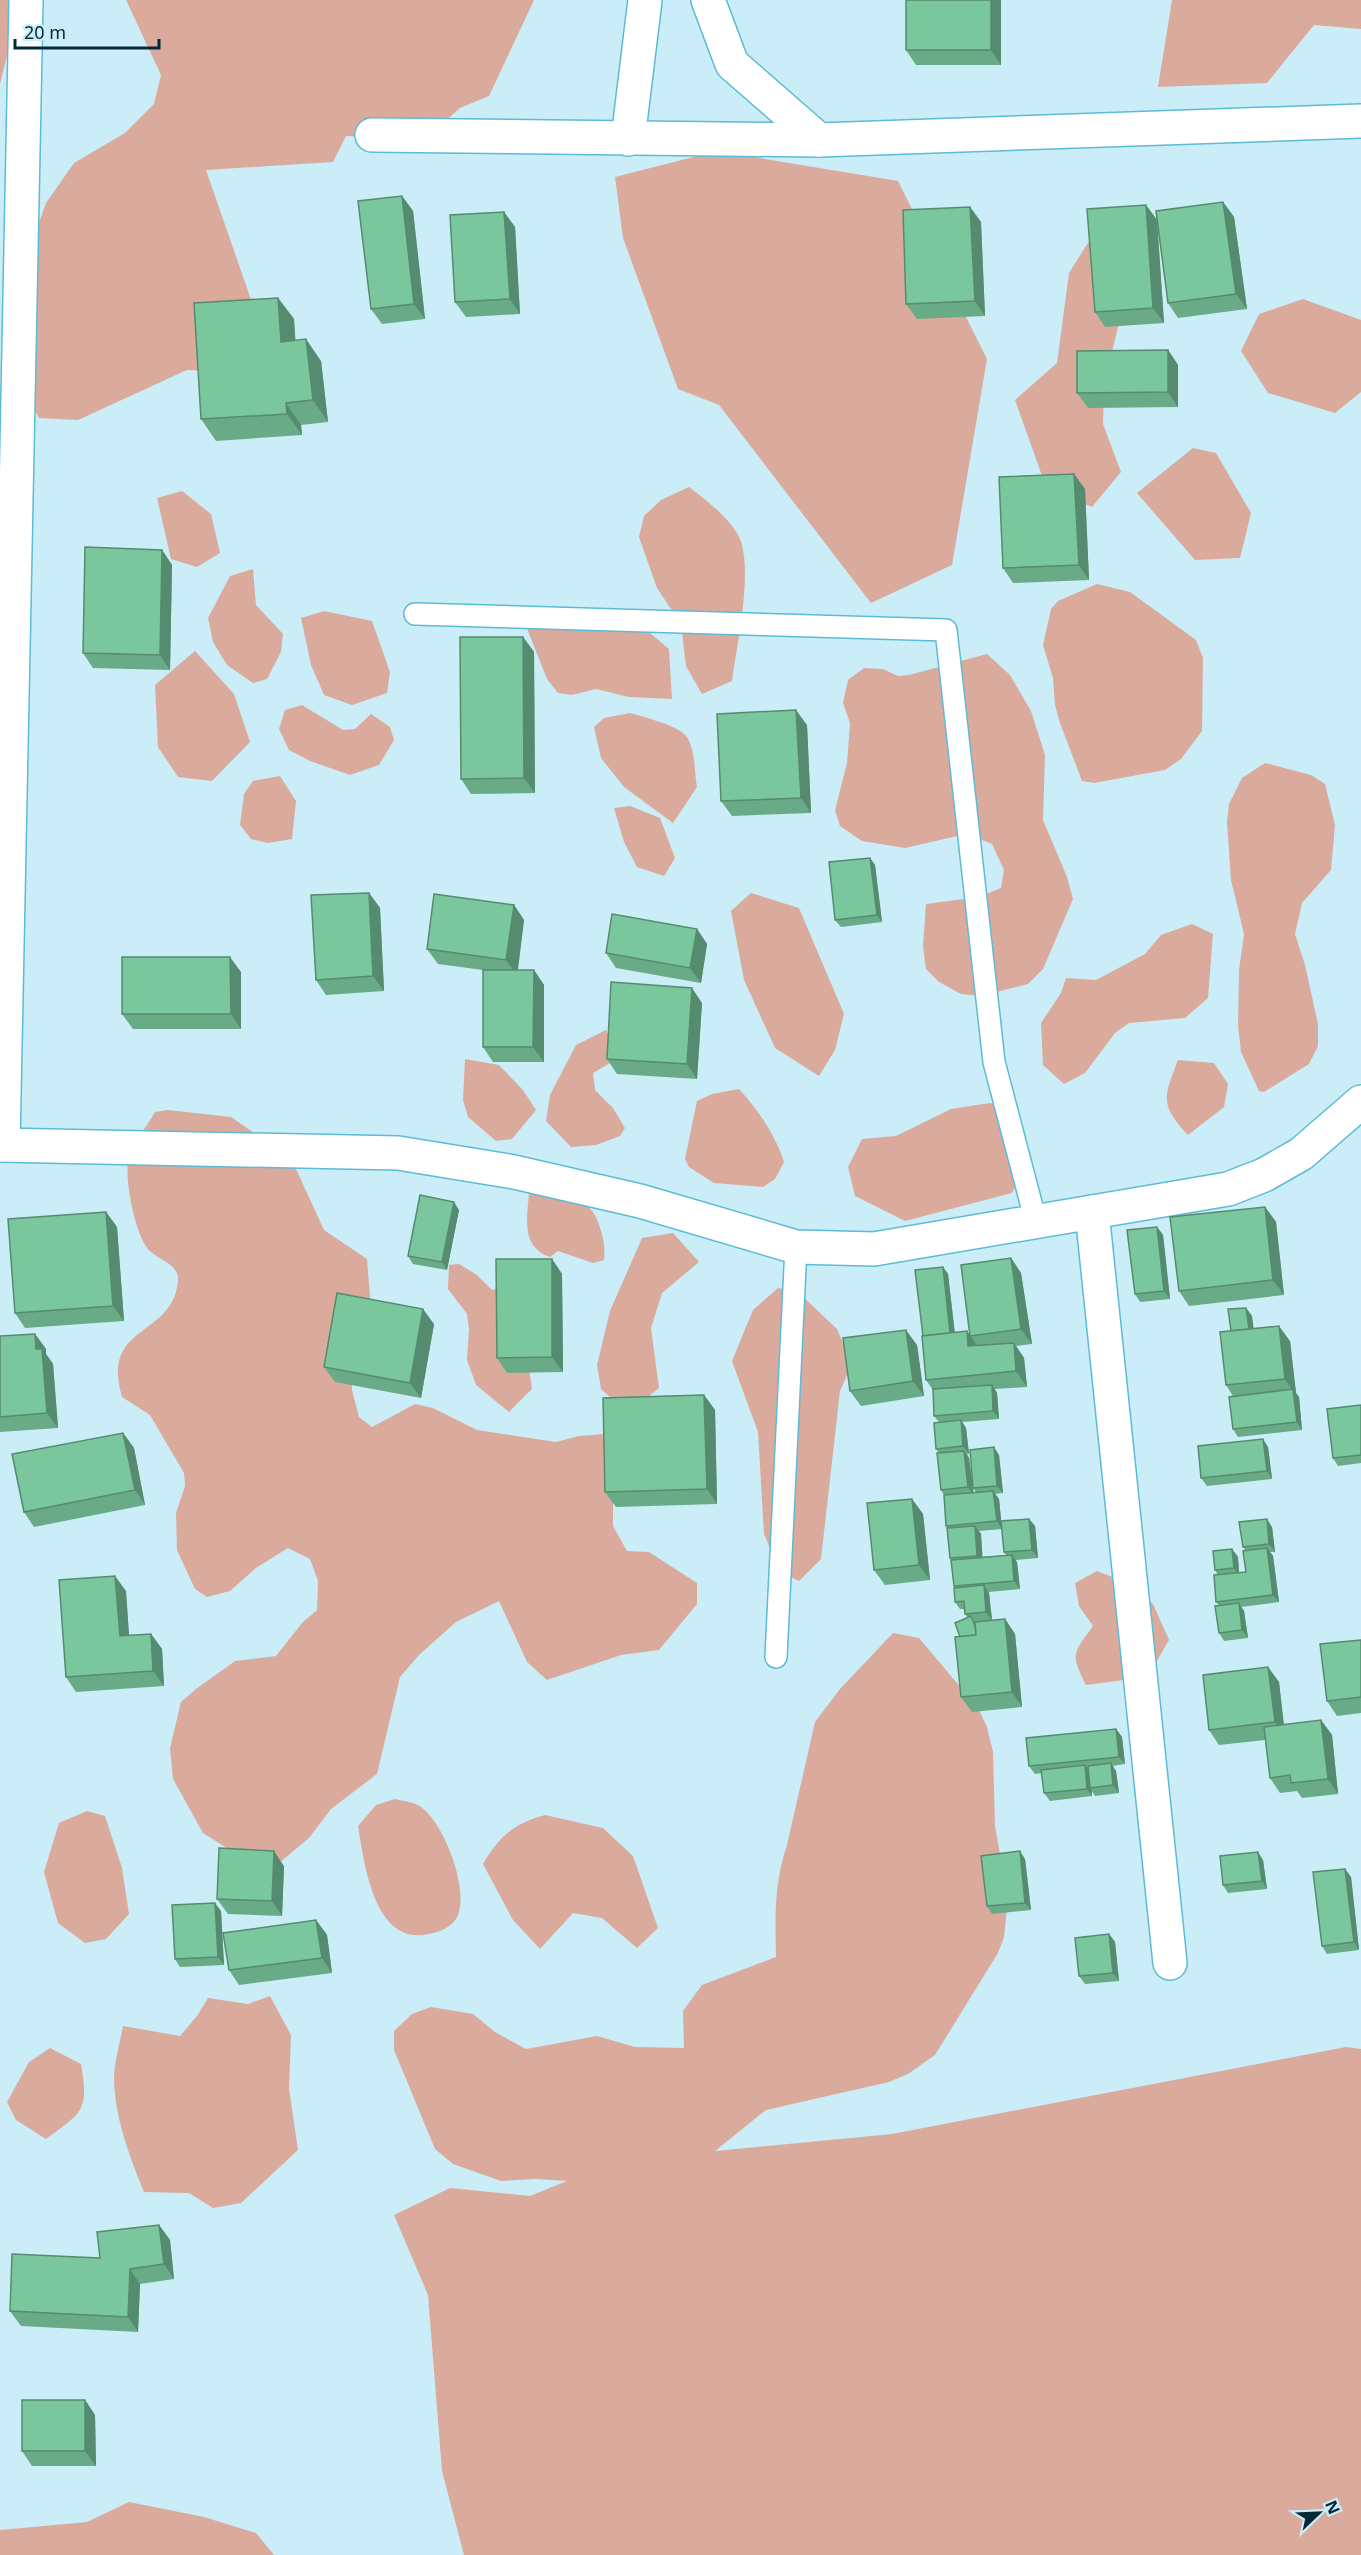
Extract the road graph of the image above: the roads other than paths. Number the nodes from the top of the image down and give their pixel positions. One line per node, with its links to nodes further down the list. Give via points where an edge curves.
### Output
1 (26, 0): 10 (street)
2 (645, 0): 6 (street)
3 (708, 0): 7 (street, via 732,64)
4 (1361, 121): 7 (street)
5 (372, 135): 6 (street)
6 (628, 139): 7 (street)
7 (819, 140)
8 (415, 614): 12 (lane, via 946,630 994,1062)
9 (1361, 1102): 11 (street, via 1301,1154 1264,1175 1228,1189)
10 (1, 1145): 13 (street, via 398,1153 514,1172 640,1201)
11 (1092, 1212): 12 (street); 15 (street)
12 (1035, 1222): 13 (street, via 874,1249)
13 (796, 1247): 14 (lane)
14 (776, 1657)
15 (1170, 1963)

